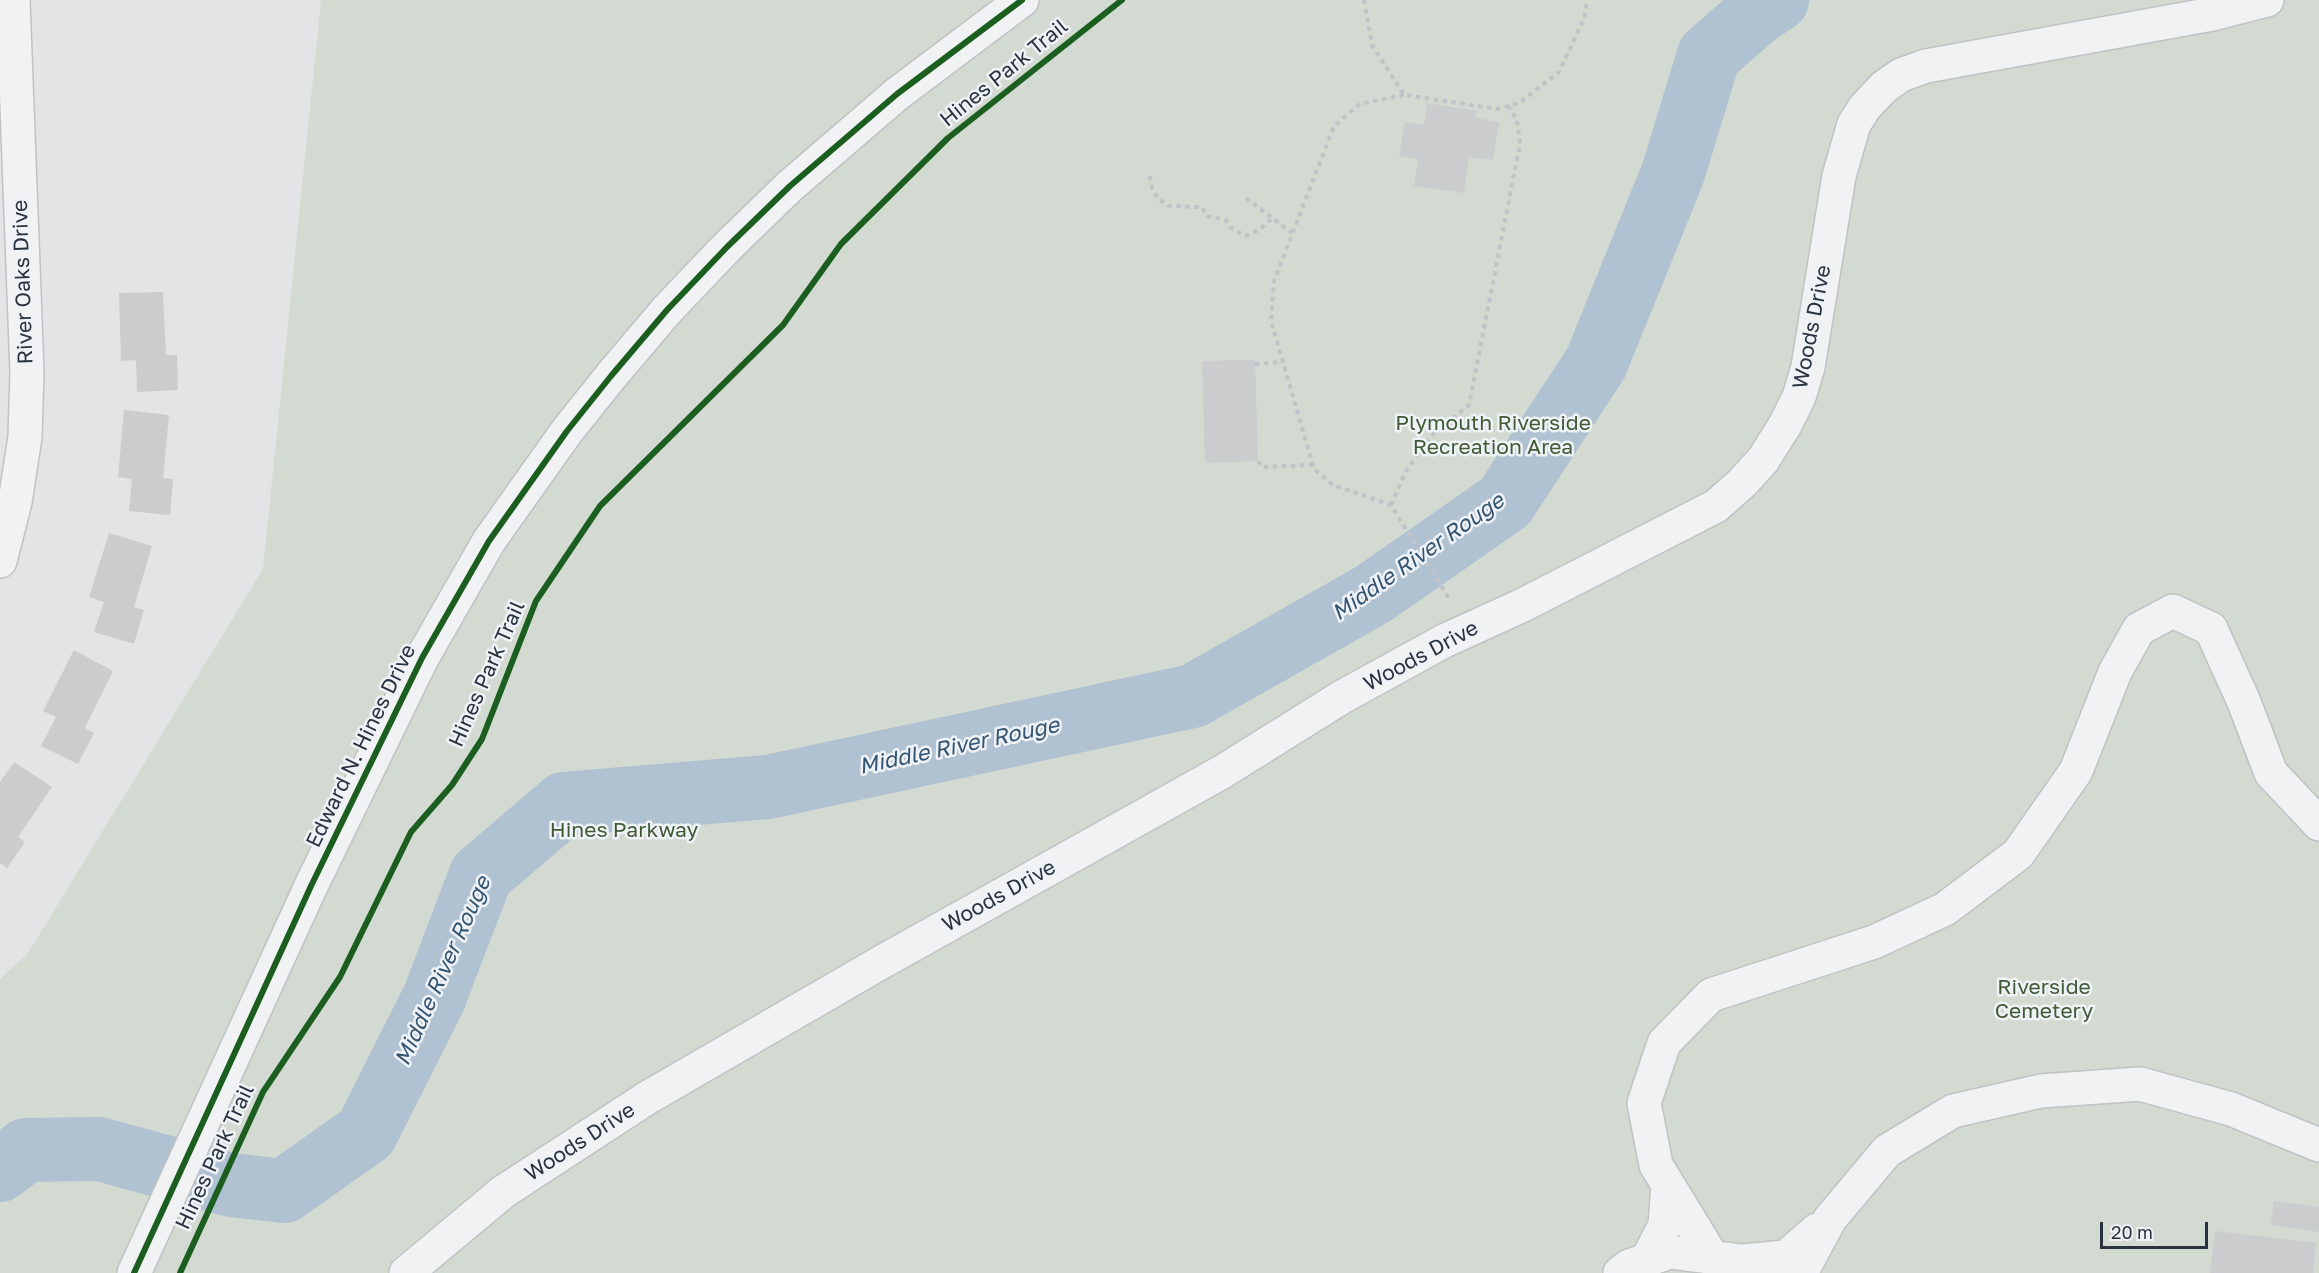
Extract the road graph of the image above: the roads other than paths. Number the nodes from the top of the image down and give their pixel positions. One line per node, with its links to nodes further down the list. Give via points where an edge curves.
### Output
1 (13, 0): 4 (street, River Oaks Drive, via 27,372 23,448)
2 (1022, 0): 11 (street, Edward N. Hines Drive, via 897,94 790,186 667,310 567,431 489,541 422,658 311,886)
3 (2266, 0): 12 (street, Woods Drive, via 2212,14 1926,66 1900,75 1865,107 1854,124 1839,176 1808,367 1799,397 1763,460 1716,506 1444,641 1222,772 647,1098 503,1192)
4 (0, 561)
5 (2319, 824): 7 (street, via 2271,773 2211,629 2173,611 2139,629 2115,672 2076,771 2018,854 1945,909 1884,938 1711,995 1664,1043 1644,1103 1656,1165)
6 (2319, 1145): 8 (street, via 2231,1109 2140,1084 2041,1091 1953,1111 1887,1151)
7 (1668, 1185): 9 (street); 10 (street, via 1665,1225)
8 (1830, 1219): 9 (street, via 1786,1257); 13 (street)
9 (1717, 1265): 10 (street, via 1670,1252)
10 (1634, 1266)
11 (134, 1273)
12 (406, 1273)
13 (1801, 1273)

